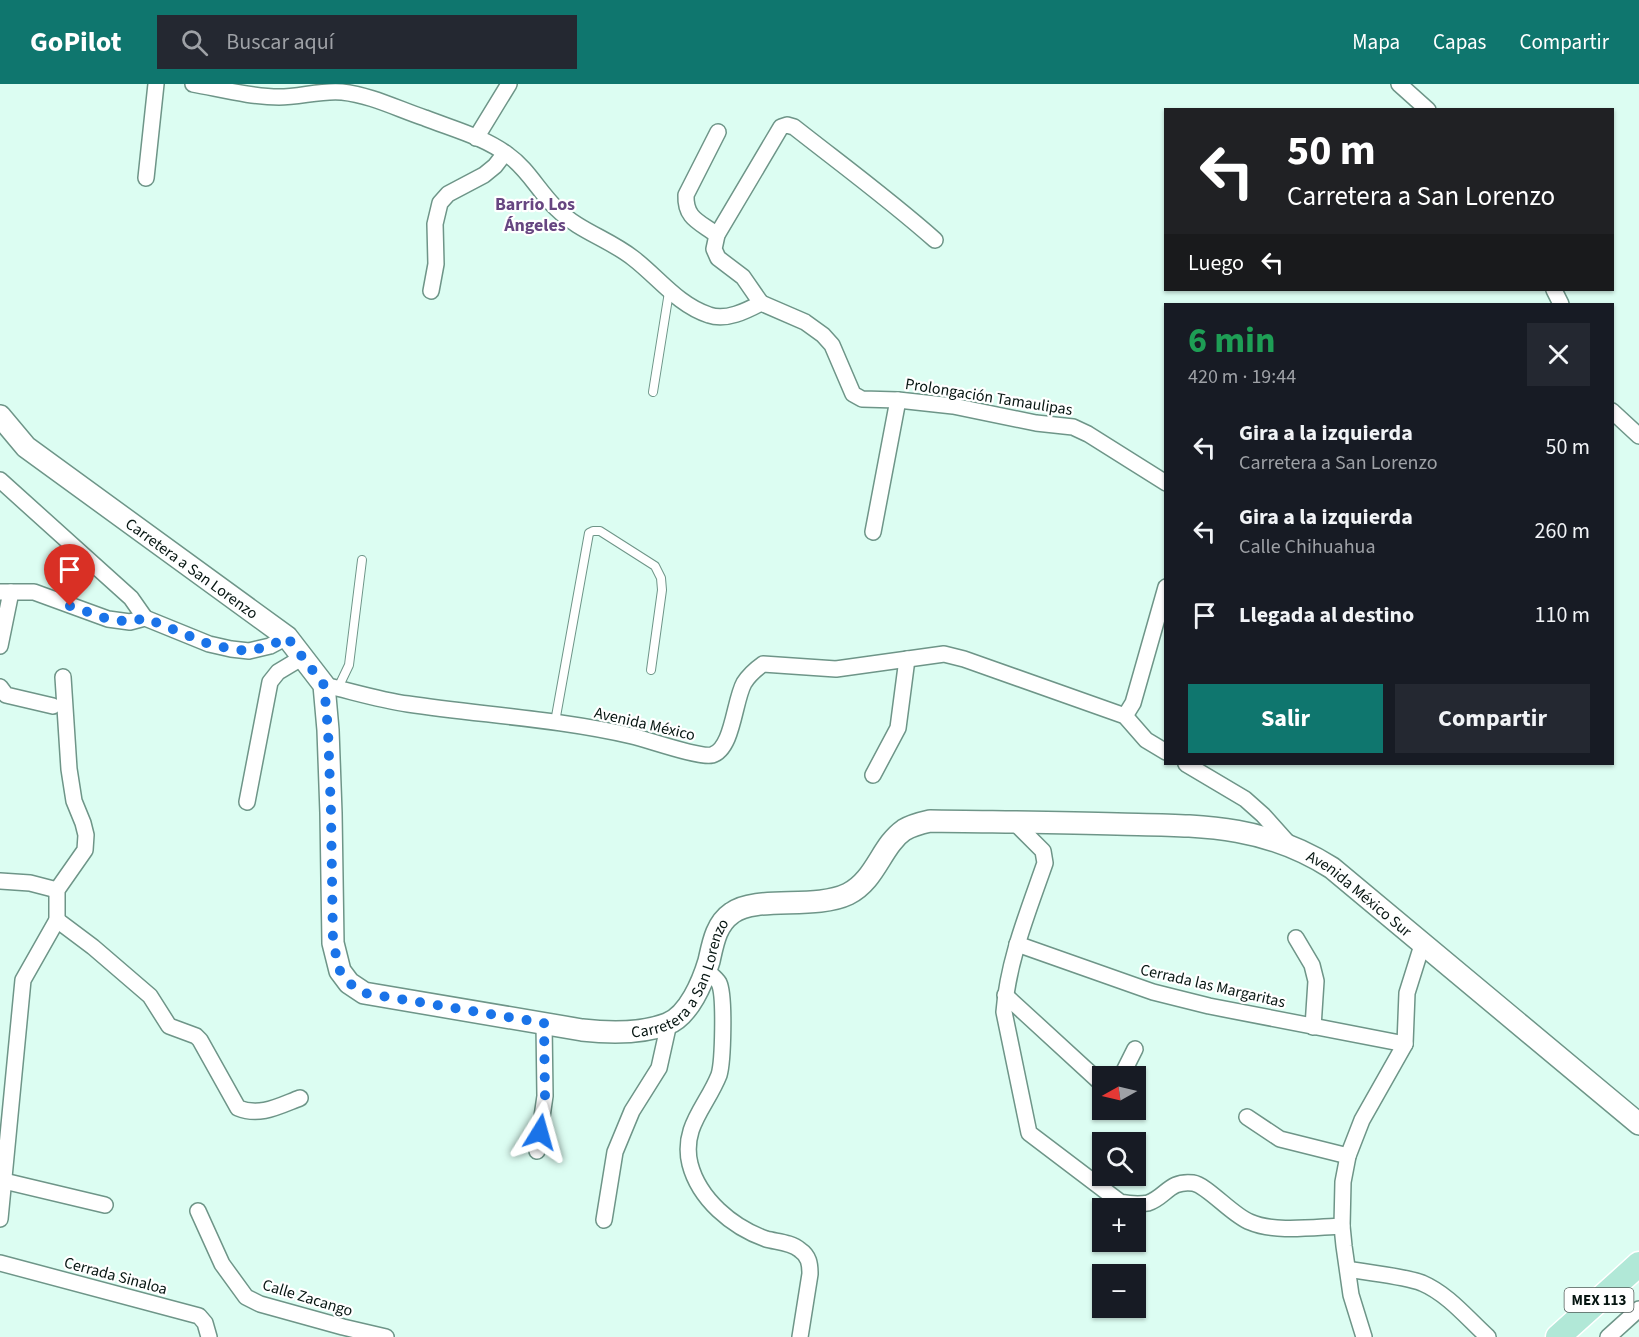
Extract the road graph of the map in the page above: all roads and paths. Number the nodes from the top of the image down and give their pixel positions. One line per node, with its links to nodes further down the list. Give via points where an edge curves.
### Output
1 (156, 84): 10 (street)
2 (193, 84): 5 (street, via 268,97)
3 (509, 84): 8 (street)
4 (1399, 84): 6 (street)
5 (341, 88): 8 (street)
6 (1426, 108)
7 (718, 132): 11 (street, via 687,195 686,206 689,214)
8 (476, 138): 9 (street)
9 (505, 153): 13 (street, via 484,175 448,194 440,203); 14 (street, via 518,162 566,218 634,258)
10 (146, 178)
11 (717, 235): 12 (street, via 772,138 787,125); 15 (street, via 714,249 718,258 743,277)
12 (935, 240)
13 (431, 291)
14 (669, 292): 15 (street, via 710,316 744,312); 16 (lane)
15 (761, 303): 17 (street, Prolongación Tamaulipas, via 805,322 823,335 832,345 853,394 862,399)
16 (653, 392)
17 (898, 400): 22 (street, Prolongación Tamaulipas, via 1073,427); 23 (street)
18 (1614, 413): 20 (street)
19 (0, 416): 28 (street, Carretera a San Lorenzo, via 26,447)
20 (1639, 436)
21 (0, 480): 27 (street, via 131,598)
22 (1164, 482)
23 (873, 532)
24 (362, 560): 35 (lane, via 349,665)
25 (6, 592): 27 (street, via 34,592 108,619 130,622); 29 (street)
26 (1164, 594): 37 (street, via 1133,704)
27 (145, 618): 28 (street, via 209,644 240,650 270,646)
28 (287, 637): 30 (street, Carretera a San Lorenzo)
29 (0, 645)
30 (303, 657): 35 (street, Carretera a San Lorenzo); 42 (street, via 278,672 270,682)
31 (907, 659): 37 (street, Avenida México, via 944,654 964,659); 38 (street, Avenida México, via 836,669 763,664 745,682 729,736 722,749 712,755); 41 (street, via 898,728)
32 (651, 670): 38 (lane, via 661,578 655,566 600,531 593,531 589,533)
33 (63, 677): 46 (street, via 69,769 74,801 86,835 85,850)
34 (0, 687): 36 (street, via 6,694)
35 (331, 687): 38 (street, Avenida México, via 405,704); 53 (street, Carretera a San Lorenzo, via 328,730 333,943 340,971 364,993)
36 (53, 706)
37 (1125, 716): 39 (street, via 1146,741)
38 (555, 722)
39 (1164, 751)
40 (1188, 765): 44 (street, via 1245,799)
41 (873, 775)
42 (247, 802)
43 (1014, 822): 44 (street, Avenida México Sur, via 1201,827 1254,834); 50 (street, via 1043,851 1045,863); 51 (street, Carretera a San Lorenzo, via 930,821 915,825 896,837 866,880 845,895 824,901 739,908 719,926)
44 (1289, 844): 49 (street, Avenida México Sur, via 1332,868)
45 (0, 881): 46 (street)
46 (57, 890): 47 (street)
47 (57, 920): 60 (street, via 150,996 170,1026 200,1040 238,1108 262,1112); 65 (street, via 23,980)
48 (1296, 938): 55 (street, via 1312,964 1316,981)
49 (1423, 942): 56 (street, via 1407,993); 62 (street, Avenida México Sur)
50 (1017, 944): 52 (street); 55 (street, Cerrada las Margaritas, via 1153,992)
51 (706, 970): 54 (street, Carretera a San Lorenzo, via 689,1005); 77 (street, via 719,983 722,997 721,1063 692,1122 688,1138 691,1167 697,1184 721,1214 748,1231 798,1248 806,1255 810,1274)
52 (1005, 995): 59 (street); 70 (street, via 1004,1012 1029,1133 1120,1202 1150,1202 1182,1182 1197,1184 1250,1223 1278,1228)
53 (544, 1023): 54 (street, Carretera a San Lorenzo, via 606,1033); 63 (street, via 545,1096)
54 (669, 1023): 69 (street, via 659,1068 632,1111 615,1152)
55 (1313, 1026): 56 (street, Cerrada las Margaritas)
56 (1405, 1044): 64 (street, via 1362,1120)
57 (1135, 1049): 58 (street)
58 (1126, 1066)
59 (1092, 1075)
60 (300, 1098)
61 (1247, 1117): 64 (street, via 1280,1139)
62 (1639, 1124)
63 (537, 1151)
64 (1348, 1156): 70 (street)
65 (2, 1181): 66 (street); 68 (street)
66 (105, 1206)
67 (198, 1211): 76 (street, Calle Zacango, via 222,1264 246,1297 322,1322)
68 (0, 1218)
69 (604, 1220)
70 (1342, 1226): 73 (street)
71 (0, 1263): 75 (street, Cerrada Sinaloa, via 199,1316)
72 (1639, 1264): 80 (main road, MEX 113)
73 (1348, 1269): 78 (street, via 1351,1295); 79 (street, via 1421,1282 1450,1301)
74 (1639, 1309): 81 (street)
75 (209, 1337)
76 (386, 1337)
77 (800, 1337)
78 (1364, 1337)
79 (1488, 1337)
80 (1558, 1337)
81 (1608, 1337)

